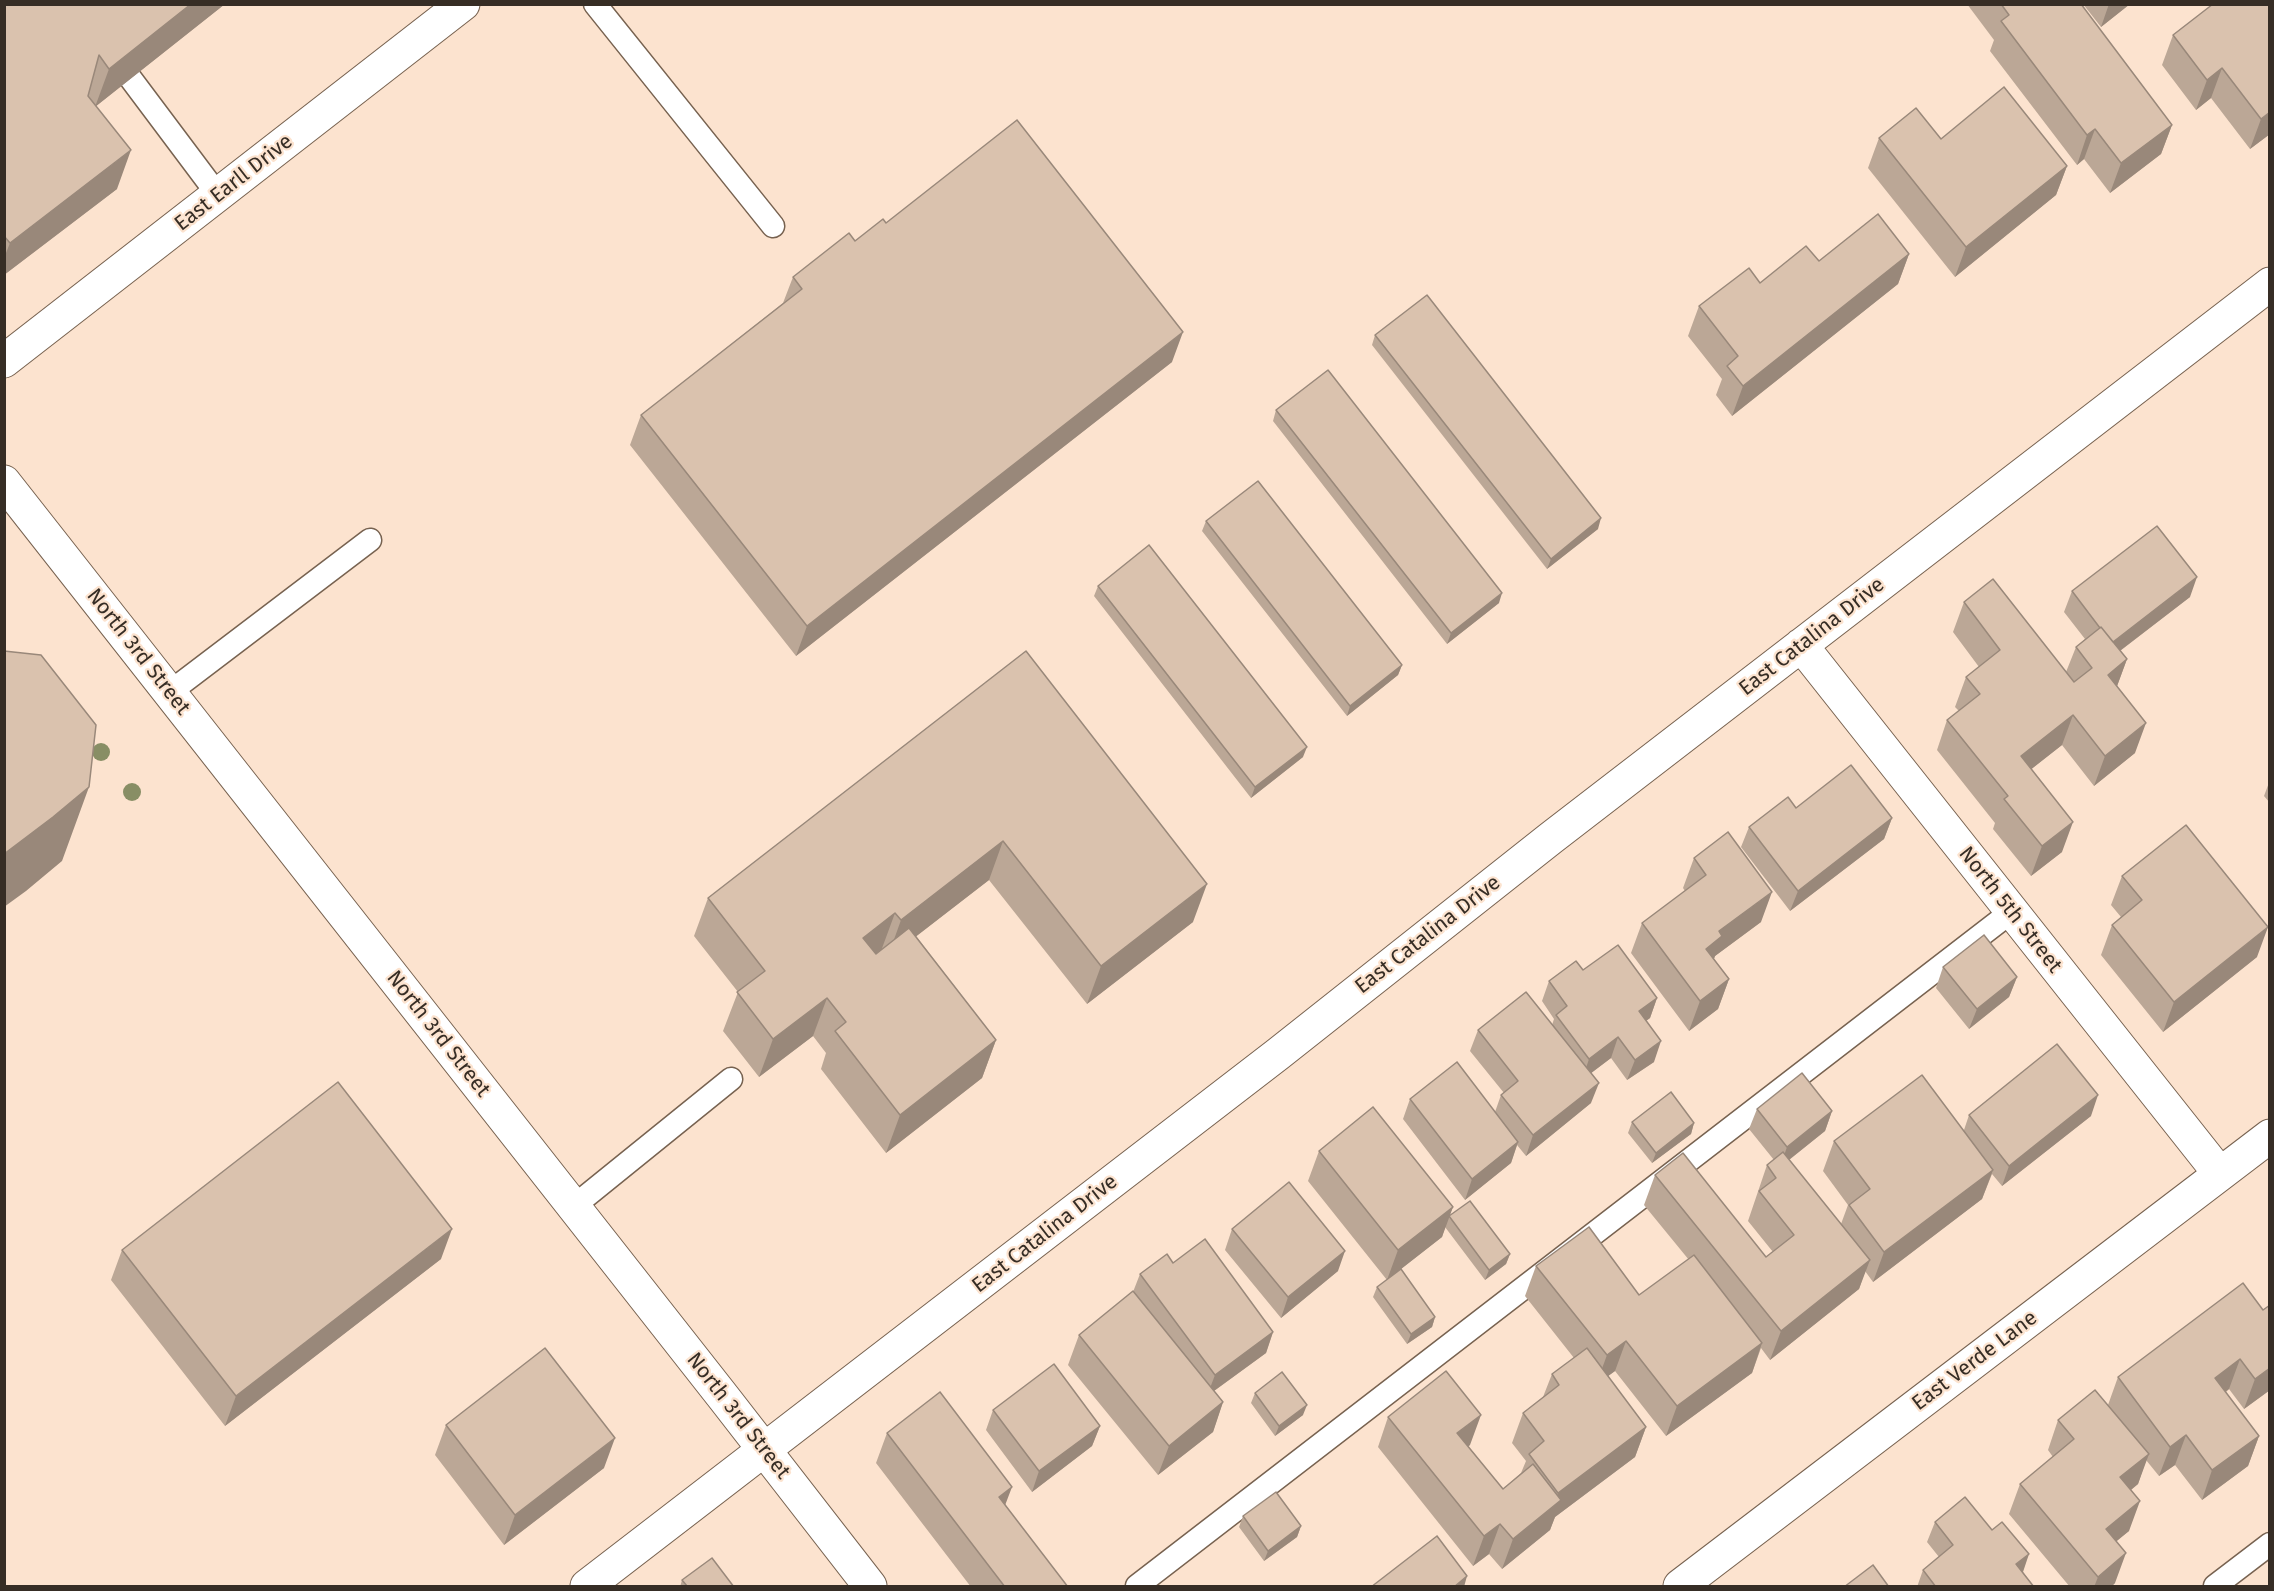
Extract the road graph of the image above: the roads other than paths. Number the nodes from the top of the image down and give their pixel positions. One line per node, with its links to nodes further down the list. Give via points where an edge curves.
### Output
1 (595, 4): 5 (lane)
2 (445, 10): 4 (street, East Earll Drive)
3 (131, 80): 4 (lane)
4 (218, 195): 7 (street, East Earll Drive)
5 (773, 226)
6 (2270, 284): 10 (street, East Catalina Drive)
7 (4, 361)
8 (4, 482): 11 (street, North 3rd Street)
9 (370, 540): 11 (lane)
10 (1800, 645): 12 (street, North 5th Street); 17 (street, East Catalina Drive, via 1269,1061)
11 (170, 692): 16 (street, North 3rd Street)
12 (2012, 912): 15 (street, North 5th Street); 21 (lane)
13 (731, 1079): 16 (lane)
14 (2270, 1136): 15 (street, East Verde Lane)
15 (2220, 1174): 22 (street, East Verde Lane)
16 (574, 1206): 17 (street, North 3rd Street)
17 (764, 1449): 19 (street, East Catalina Drive); 20 (street, North 3rd Street)
18 (2270, 1544): 23 (lane)
19 (587, 1587)
20 (870, 1587)
21 (1137, 1587)
22 (1680, 1587)
23 (2215, 1587)

